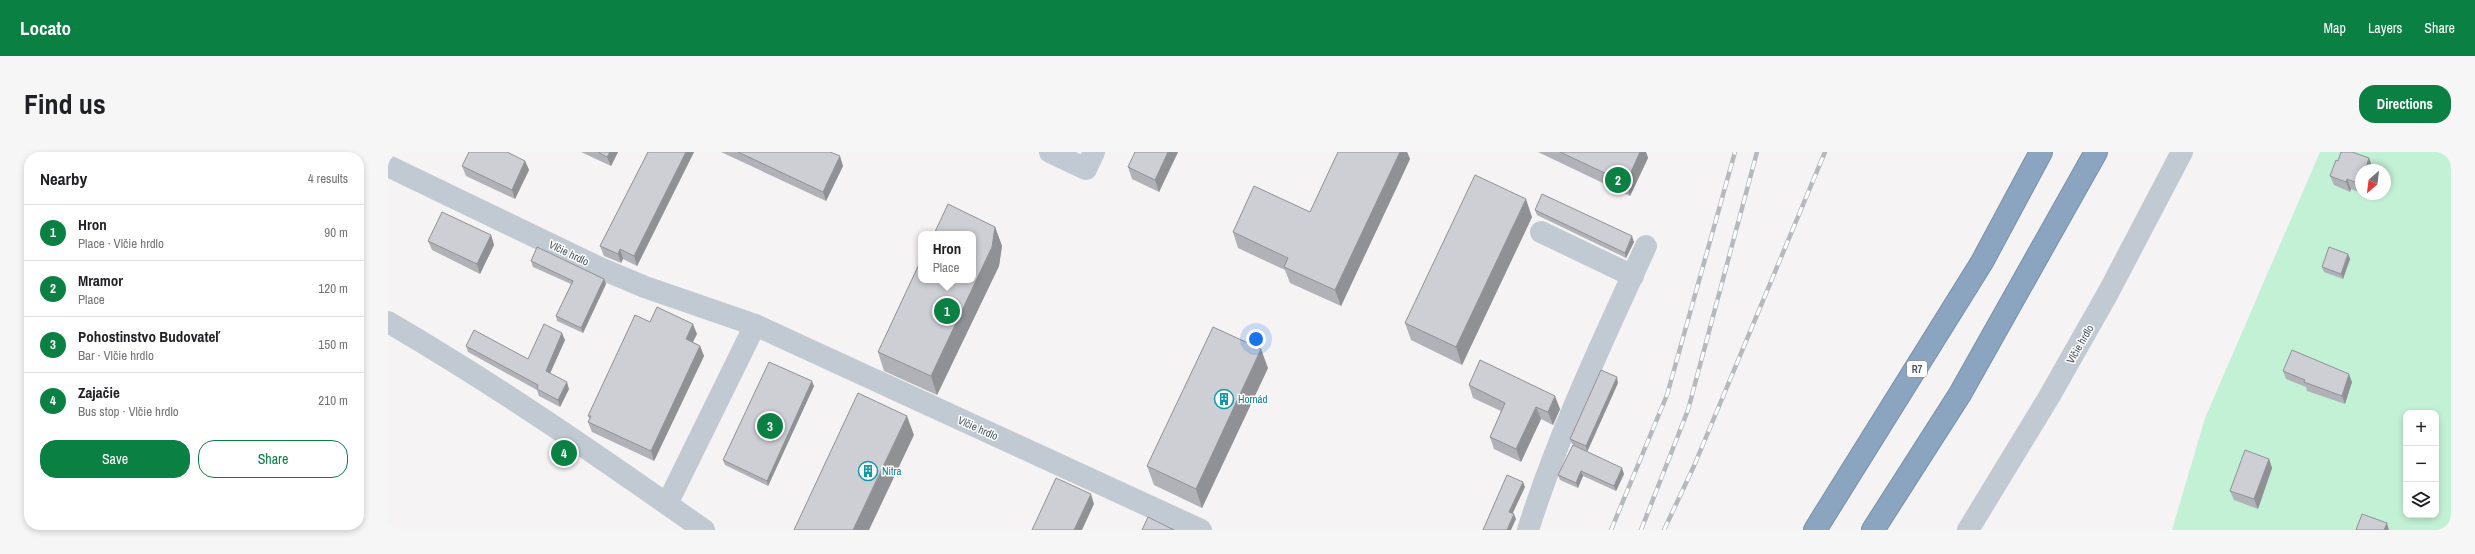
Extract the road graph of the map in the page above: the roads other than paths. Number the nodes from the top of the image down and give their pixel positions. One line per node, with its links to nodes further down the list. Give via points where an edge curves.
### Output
1 (1050, 152): 2 (street, via 1086,169)
2 (1094, 152)
3 (2096, 152): 17 (highway, via 1960,394)
4 (2182, 152): 18 (street, Vlčie hrdlo, via 2085,334)
5 (2038, 159): 16 (highway, R7, via 2014,206 1923,360)
6 (388, 166): 11 (street, Vlčie hrdlo, via 645,287)
7 (1541, 232): 9 (street)
8 (1646, 246): 9 (street)
9 (1632, 276): 15 (street, via 1574,401 1544,479)
10 (388, 322): 12 (street, via 445,355 569,435)
11 (755, 325): 12 (street); 14 (street, Vlčie hrdlo)
12 (667, 504): 13 (street)
13 (704, 530)
14 (1201, 530)
15 (1528, 530)
16 (1815, 530)
17 (1873, 530)
18 (1968, 530)

